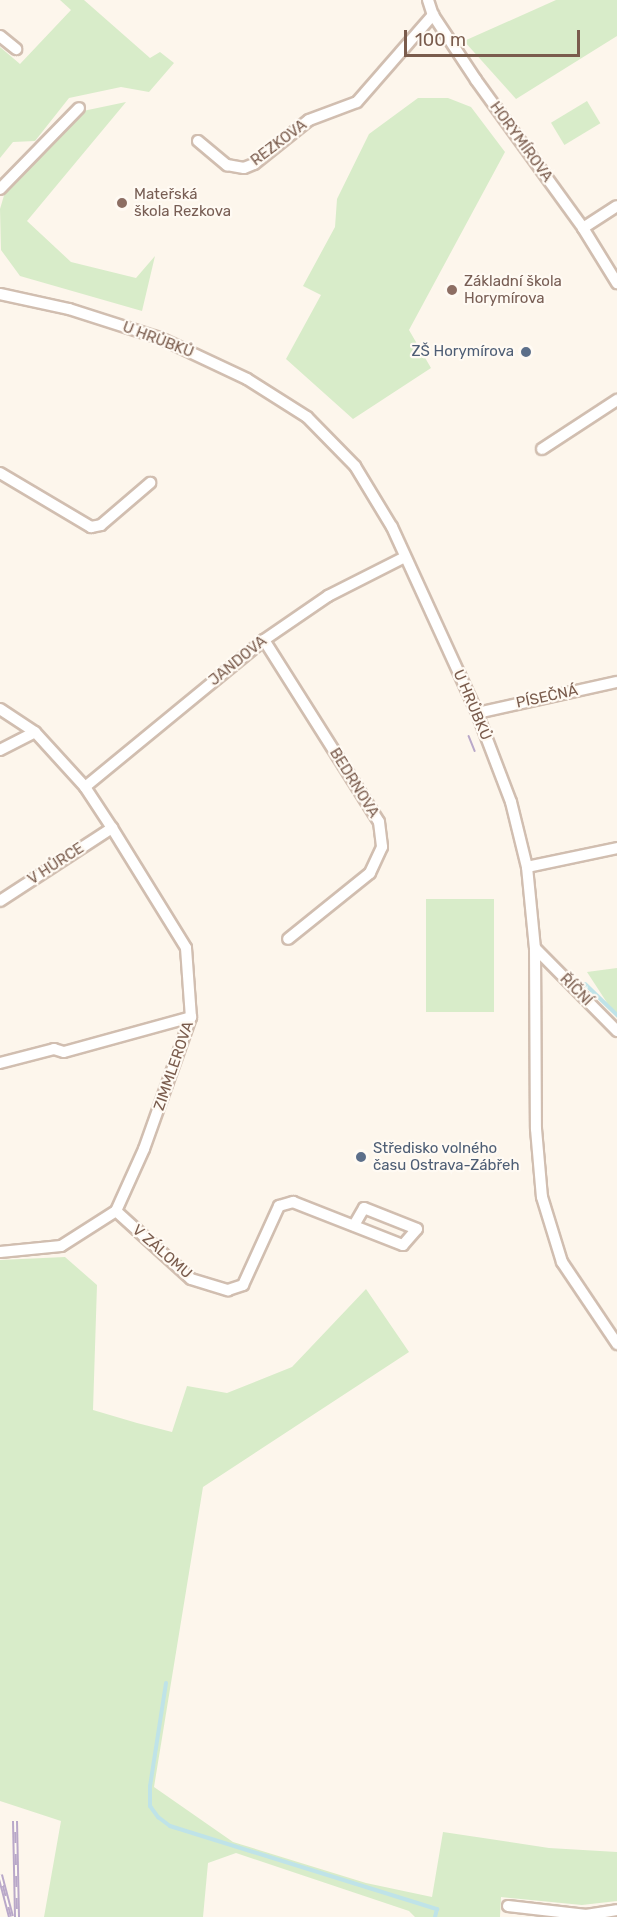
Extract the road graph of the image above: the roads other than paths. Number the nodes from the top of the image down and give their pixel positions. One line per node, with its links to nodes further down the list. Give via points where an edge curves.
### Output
1 (428, 0): 2 (street, HORYMÍROVA)
2 (433, 15): 6 (street, REZKOVA, via 357,102 309,120 254,165 227,165); 9 (street, HORYMÍROVA)
3 (0, 36): 4 (street)
4 (16, 49)
5 (79, 108): 7 (street)
6 (198, 141)
7 (0, 189)
8 (617, 206): 9 (street)
9 (583, 228): 10 (street, HORYMÍROVA)
10 (617, 283)
11 (0, 294): 16 (street, U HRŮBKŮ, via 69,309 160,338 248,379 307,417 355,466)
12 (617, 400): 13 (street)
13 (542, 449)
14 (0, 473): 15 (street, via 91,527 101,525)
15 (150, 483)
16 (405, 557): 17 (street, JANDOVA, via 328,596); 20 (street, U HRŮBKŮ)
17 (264, 640): 23 (street, JANDOVA); 28 (street, BEDRNOVA, via 379,822 382,847 370,873)
18 (617, 682): 20 (street, PÍSEČNÁ)
19 (0, 709): 21 (street, ZIMMLEROVA)
20 (477, 713): 26 (street, U HRŮBKŮ, via 511,802)
21 (35, 732): 22 (street); 23 (street, ZIMMLEROVA)
22 (0, 750)
23 (85, 787): 24 (street, ZIMMLEROVA)
24 (112, 828): 27 (street, V HŮRCE); 30 (street, ZIMMLEROVA, via 186,948)
25 (617, 848): 26 (street)
26 (527, 867): 29 (street, U HRŮBKŮ)
27 (0, 901)
28 (288, 939)
29 (535, 948): 31 (street, ŘÍČNÍ); 36 (street, U HRŮBKŮ, via 536,1130 542,1197 562,1262)
30 (191, 1017): 32 (street, via 64,1052 54,1048); 33 (street, ZIMMLEROVA, via 144,1149)
31 (617, 1031)
32 (0, 1063)
33 (116, 1211): 34 (street, V ZÁLOMU, via 191,1279 228,1290 243,1285 279,1206 293,1202); 35 (street, via 61,1246)
34 (354, 1225): 34 (street, V ZÁLOMU, via 364,1208 417,1229 403,1245)
35 (0, 1252)
36 (617, 1344)
37 (508, 1906): 38 (street, via 586,1916)
38 (617, 1910)

